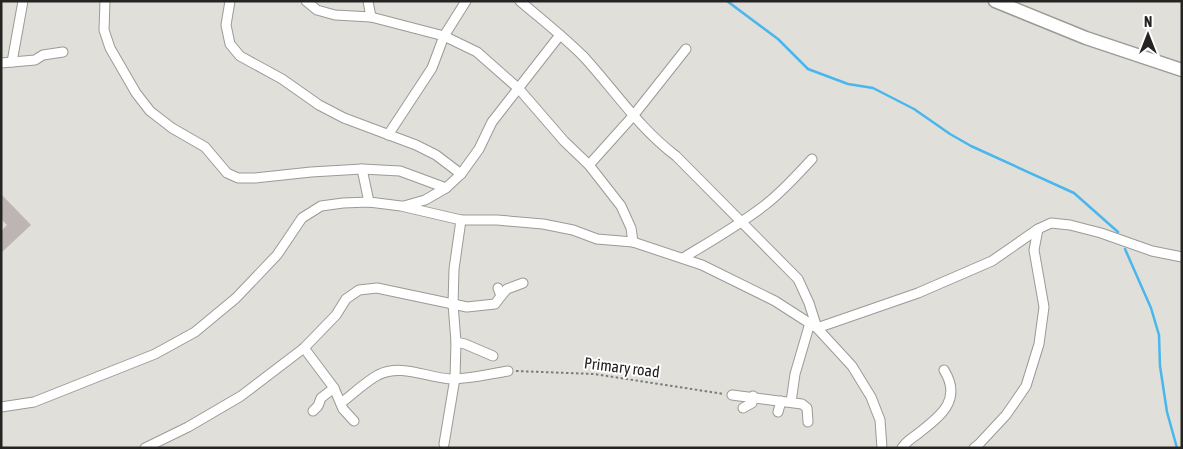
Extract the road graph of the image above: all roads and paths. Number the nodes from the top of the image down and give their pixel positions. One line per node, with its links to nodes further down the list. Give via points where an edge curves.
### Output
1 (23, 1): 14 (street)
2 (105, 1): 22 (street, via 104,30 110,48 136,93 150,111 205,147 227,173 238,178 256,178)
3 (230, 1): 19 (street, via 226,26 230,44 240,56 282,79 319,105)
4 (306, 1): 9 (street, via 317,10 335,15)
5 (368, 1): 9 (street)
6 (466, 1): 11 (street)
7 (520, 1): 10 (street)
8 (995, 1): 16 (street, via 1086,38)
9 (371, 17): 11 (street)
10 (560, 35): 17 (street); 18 (street, via 584,58)
11 (444, 36): 17 (street, via 477,52); 19 (street, via 432,68)
12 (686, 49): 18 (street)
13 (63, 52): 14 (street, via 42,55 36,60)
14 (12, 62): 15 (street)
15 (1, 63)
16 (1182, 70)
17 (519, 89): 21 (street); 23 (street, via 492,122 480,149)
18 (632, 116): 21 (street); 28 (street)
19 (388, 135): 23 (street, via 436,155)
20 (812, 159): 28 (street, via 786,187)
21 (589, 165): 30 (street, via 621,206 631,228)
22 (362, 169): 24 (street, via 400,171); 25 (street)
23 (462, 174): 24 (street)
24 (446, 188): 26 (street, via 425,200)
25 (369, 202): 26 (street); 48 (street, via 321,206 302,218 270,263 236,298 195,332 155,354 34,402)
26 (402, 206): 27 (street)
27 (461, 220): 30 (street, via 543,224 596,239); 34 (street)
28 (742, 222): 32 (street); 35 (street, via 798,280 809,303)
29 (1038, 229): 31 (street, via 1051,223 1070,225 1152,251); 35 (street, via 992,261 918,293); 58 (street, via 1034,250 1044,308 1039,344 1026,386 1006,415)
30 (633, 242): 32 (street)
31 (1181, 256)
32 (684, 258): 35 (street, via 775,301)
33 (523, 283): 34 (street, via 500,292 495,304 467,307)
34 (453, 304): 36 (street); 37 (street, via 377,288 359,290 346,299 336,315)
35 (814, 326): 46 (street, via 795,374); 56 (street, via 852,366 871,397 880,420)
36 (456, 342): 38 (street); 41 (street)
37 (304, 348): 42 (street); 55 (street, via 241,396)
38 (493, 356)
39 (944, 370): 57 (street, via 951,389 949,404)
40 (508, 371): 41 (street, via 483,377); 43 (path, Primary road, via 594,374)
41 (455, 378): 47 (street, via 394,370 379,374); 54 (street)
42 (334, 388): 47 (street); 50 (street)
43 (732, 395): 44 (street)
44 (753, 396): 45 (street); 49 (street, via 752,403)
45 (780, 401): 46 (street); 51 (street)
46 (790, 402): 53 (street, via 807,408)
47 (341, 403): 52 (street)
48 (1, 407)
49 (743, 408)
50 (313, 410)
51 (778, 412)
52 (354, 421)
53 (808, 422)
54 (444, 444)
55 (145, 448)
56 (882, 448)
57 (902, 448)
58 (974, 448)

